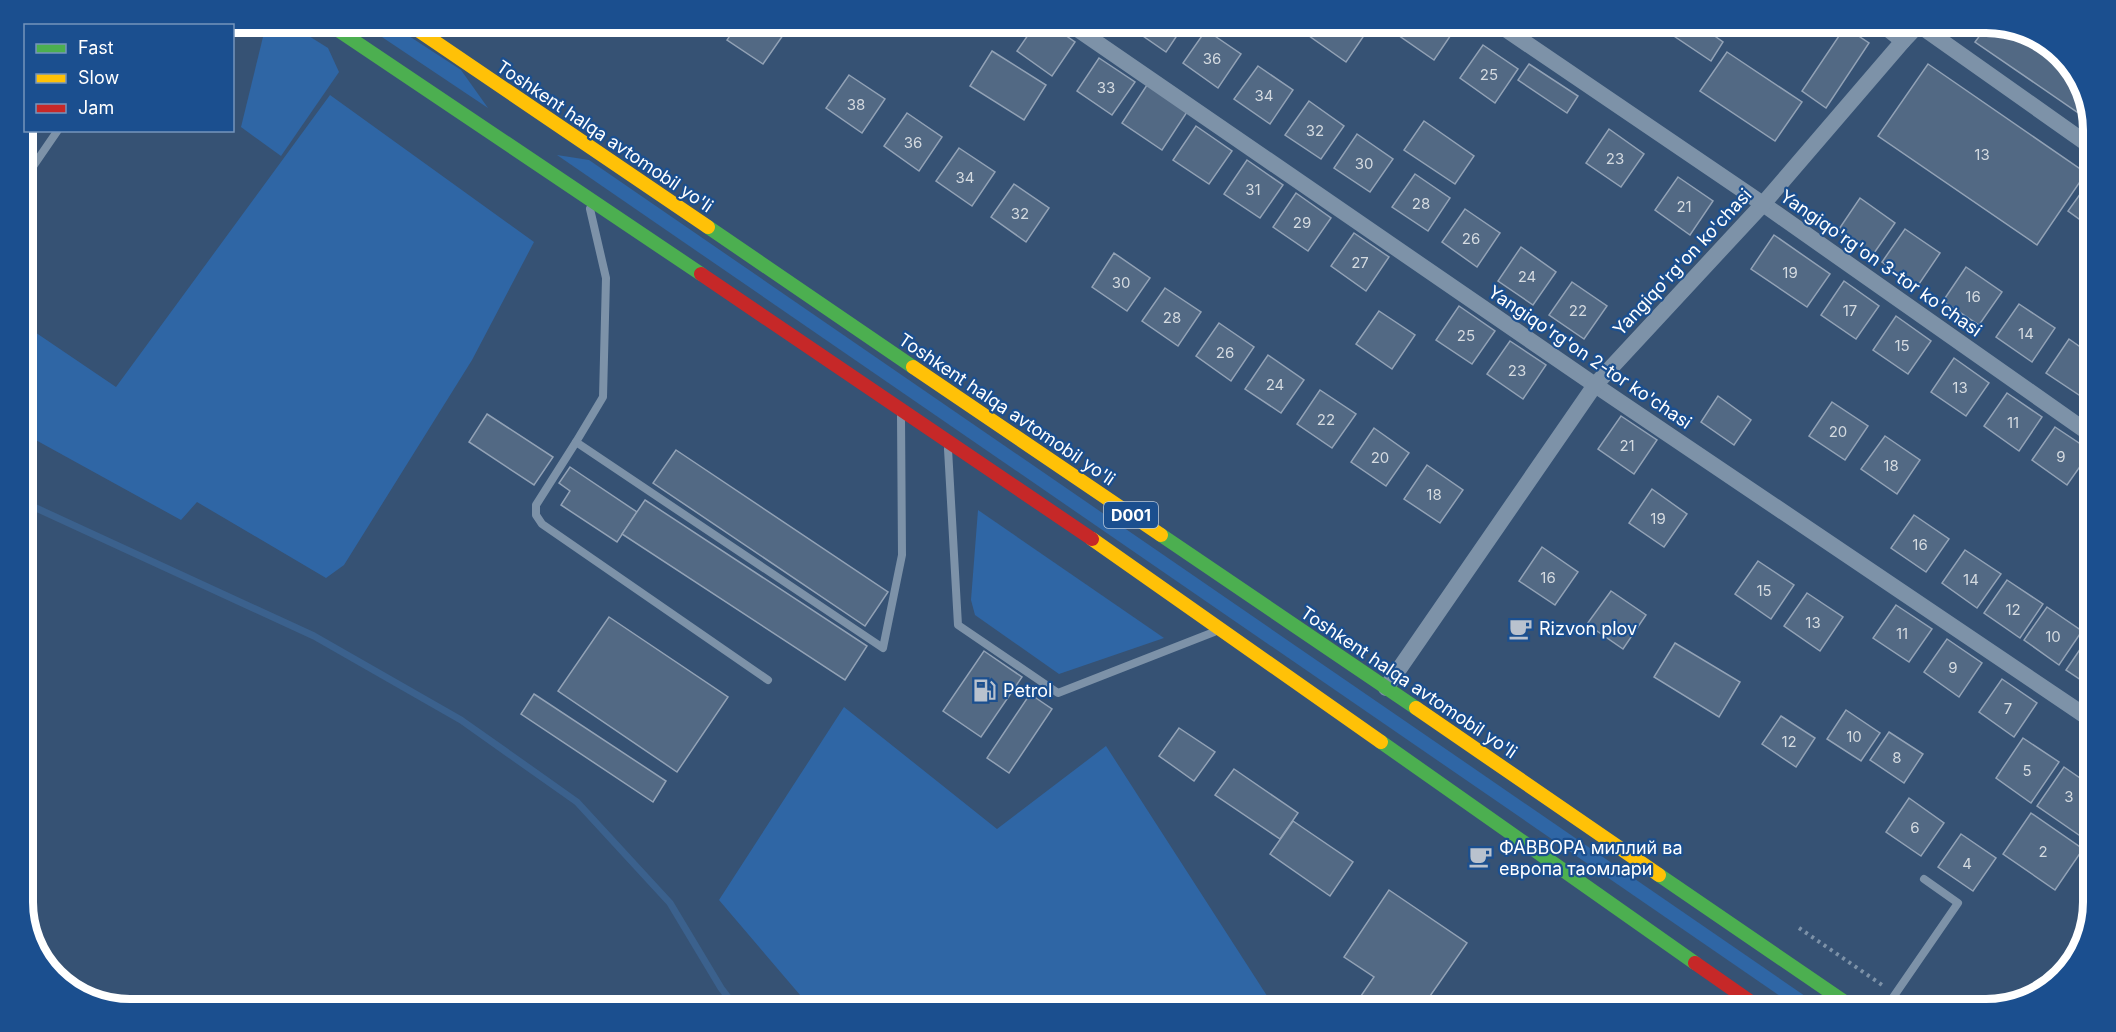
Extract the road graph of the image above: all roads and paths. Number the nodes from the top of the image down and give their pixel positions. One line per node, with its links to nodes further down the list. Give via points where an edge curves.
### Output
1 (343, 33): 12 (highway, D001, via 507,139)
2 (421, 33): 21 (highway, Toshkent halqa avtomobil yo'li / D001, via 526,111)
3 (1083, 33): 14 (street, Yangiqo'rg'on 2-tor ko'chasi)
4 (1511, 33): 13 (street, Yangiqo'rg'on 3-tor ko'chasi)
5 (1893, 33): 8 (street)
6 (1911, 33): 8 (street, Yangiqo'rg'on ko'chasi)
7 (1933, 33): 10 (street)
8 (1903, 41): 13 (street, Yangiqo'rg'on ko'chasi)
9 (57, 132): 11 (lane)
10 (2083, 141)
11 (33, 168)
12 (587, 200): 15 (highway, D001); 18 (lane, via 606,278 603,398)
13 (1763, 204): 14 (street, Yangiqo'rg'on ko'chasi); 16 (street, Yangiqo'rg'on 3-tor ko'chasi)
14 (1595, 385): 21 (street, Yangiqo'rg'on ko'chasi); 22 (street, Yangiqo'rg'on 2-tor ko'chasi)
15 (900, 407): 17 (highway, D001); 18 (lane, via 902,555 883,648)
16 (2083, 429)
17 (947, 440): 19 (highway, D001); 19 (lane, via 958,625 1058,693)
18 (576, 442): 20 (lane, via 536,505 536,515 542,524)
19 (1223, 629): 26 (highway, D001)
20 (768, 680)
21 (1386, 688): 27 (highway, Toshkent halqa avtomobil yo'li / D001)
22 (2083, 714)
23 (1924, 879): 25 (lane, via 1958,903)
24 (1799, 928): 25 (path)
25 (1895, 994): 28 (lane); 29 (path)
26 (1745, 999)
27 (1839, 999)
28 (1892, 999)
29 (1902, 999)

